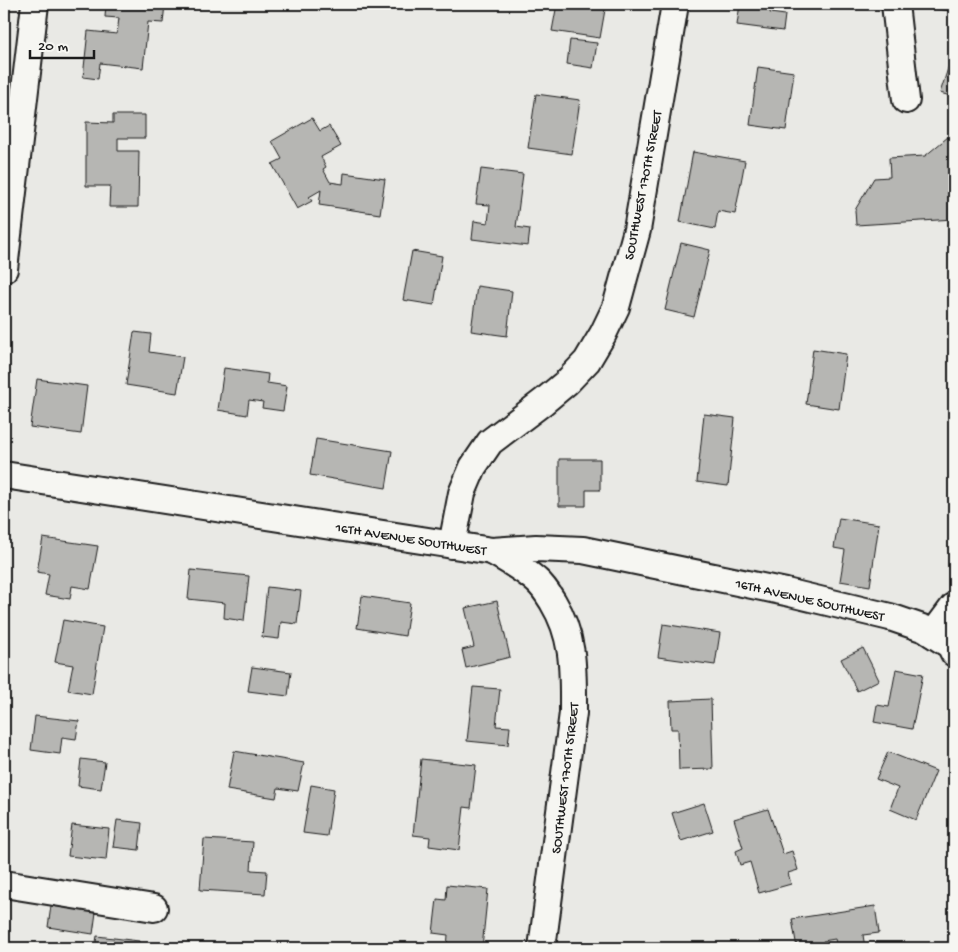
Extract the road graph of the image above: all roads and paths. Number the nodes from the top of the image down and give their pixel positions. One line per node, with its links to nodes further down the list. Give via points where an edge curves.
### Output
1 (35, 4): 5 (street)
2 (675, 4): 8 (street, SOUTHWEST 170TH STREET, via 637,230 616,306 587,361 567,382 490,442 473,466 462,493)
3 (895, 4): 4 (street)
4 (906, 100)
5 (9, 176): 6 (street)
6 (4, 269)
7 (4, 475): 8 (street, 16TH AVENUE SOUTHWEST)
8 (452, 545): 9 (street, 16TH AVENUE SOUTHWEST)
9 (492, 551): 11 (street, 16TH AVENUE SOUTHWEST, via 536,548 583,550 805,596 890,617 925,628); 15 (street, SOUTHWEST 170TH STREET, via 523,570 545,589 566,626 571,648 573,713)
10 (954, 606): 11 (street)
11 (933, 634): 12 (street, 16TH AVENUE SOUTHWEST, via 950,645)
12 (954, 653)
13 (4, 884): 14 (street)
14 (154, 908)
15 (542, 948)

